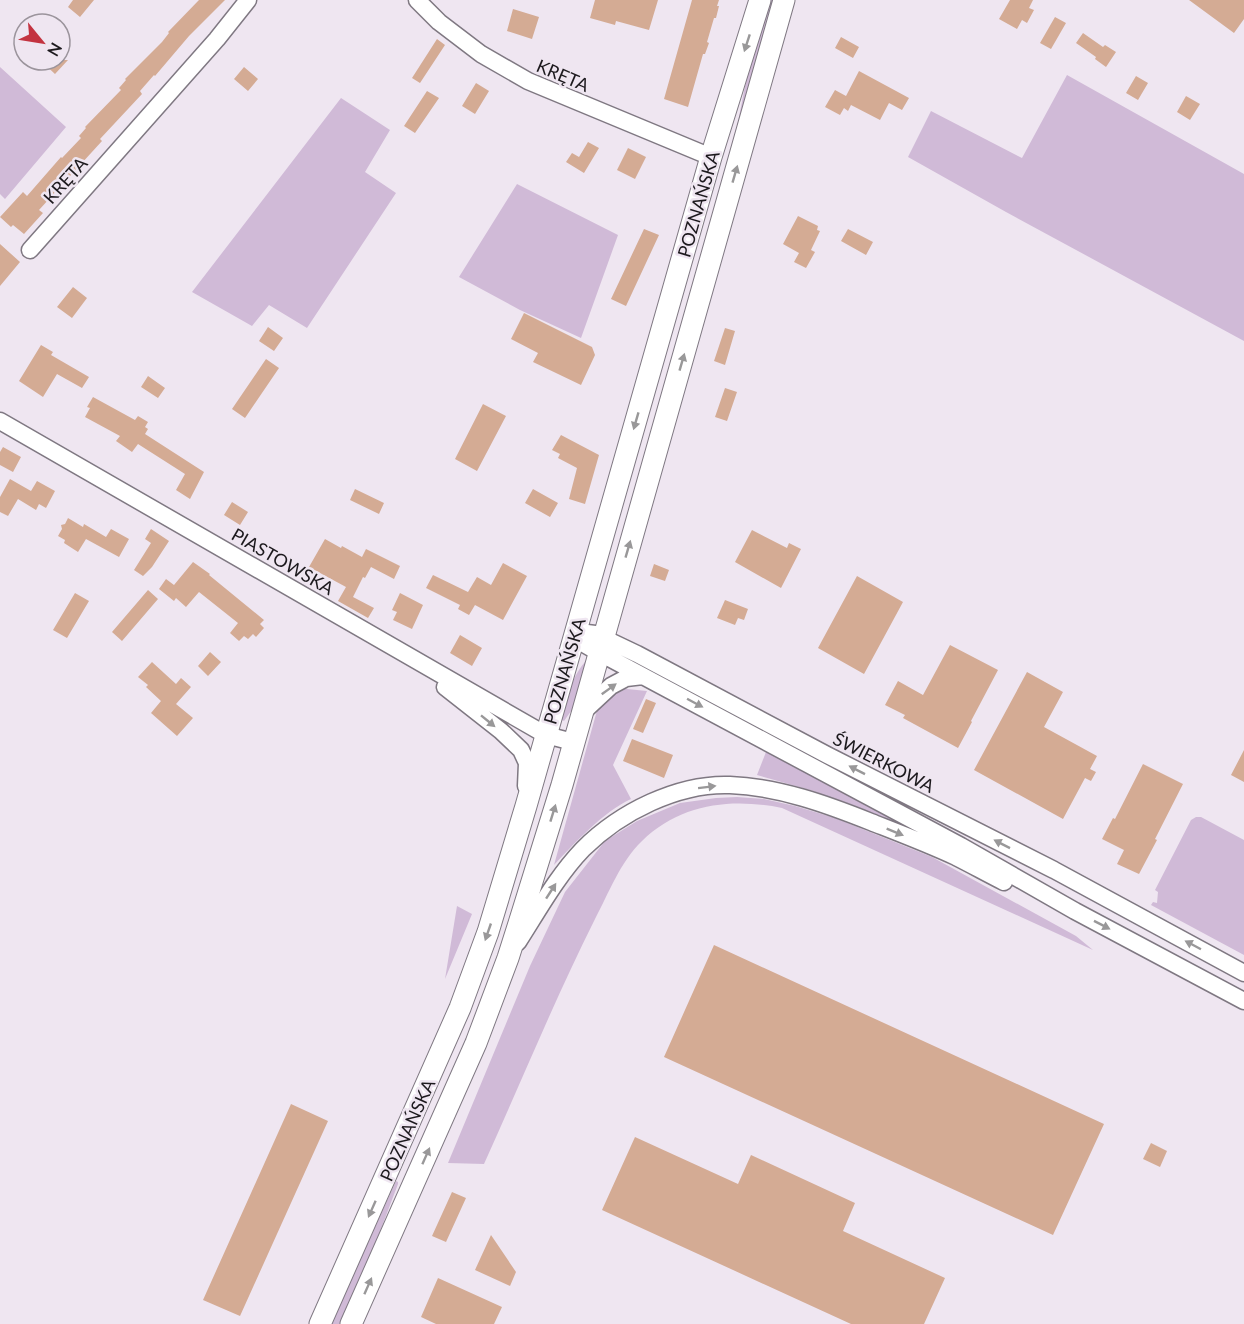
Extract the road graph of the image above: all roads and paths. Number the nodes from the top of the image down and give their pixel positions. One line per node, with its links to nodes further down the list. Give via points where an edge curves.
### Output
1 (248, 0): 6 (street, KRĘTA)
2 (417, 0): 5 (street, KRĘTA, via 481,54 528,81)
3 (760, 0): 5 (main road, POZNAŃSKA, one-way to 5)
4 (784, 0): 9 (main road, POZNAŃSKA, one-way to 4)
5 (711, 157): 8 (main road, POZNAŃSKA, one-way to 8)
6 (30, 250)
7 (0, 421): 10 (street, PIASTOWSKA)
8 (575, 635): 9 (street, ŚWIERKOWA, via 587,633); 13 (main road, POZNAŃSKA)
9 (601, 645): 11 (street, ŚWIERKOWA); 12 (main road, POZNAŃSKA); 18 (street, ŚWIERKOWA, one-way to 9, via 647,659)
10 (392, 646): 13 (street, PIASTOWSKA); 15 (street, one-way to 15, via 521,750 527,763)
11 (643, 676): 12 (street, one-way to 11, via 611,686 626,678); 16 (street, ŚWIERKOWA, one-way to 16, via 952,840)
12 (581, 714): 14 (main road, POZNAŃSKA)
13 (546, 735): 14 (street, PIASTOWSKA); 15 (main road, POZNAŃSKA)
14 (573, 742): 17 (main road, POZNAŃSKA, one-way to 14)
15 (526, 806): 20 (main road, POZNAŃSKA, one-way to 20, via 488,932 460,1008)
16 (1075, 911): 17 (street, one-way to 16, via 566,868 604,830 653,802 704,787 754,787 835,807); 19 (street, ŚWIERKOWA, one-way to 19)
17 (508, 958): 21 (main road, POZNAŃSKA, one-way to 17, via 476,1043)
18 (1244, 973)
19 (1244, 1001)
20 (320, 1324)
21 (351, 1324)

